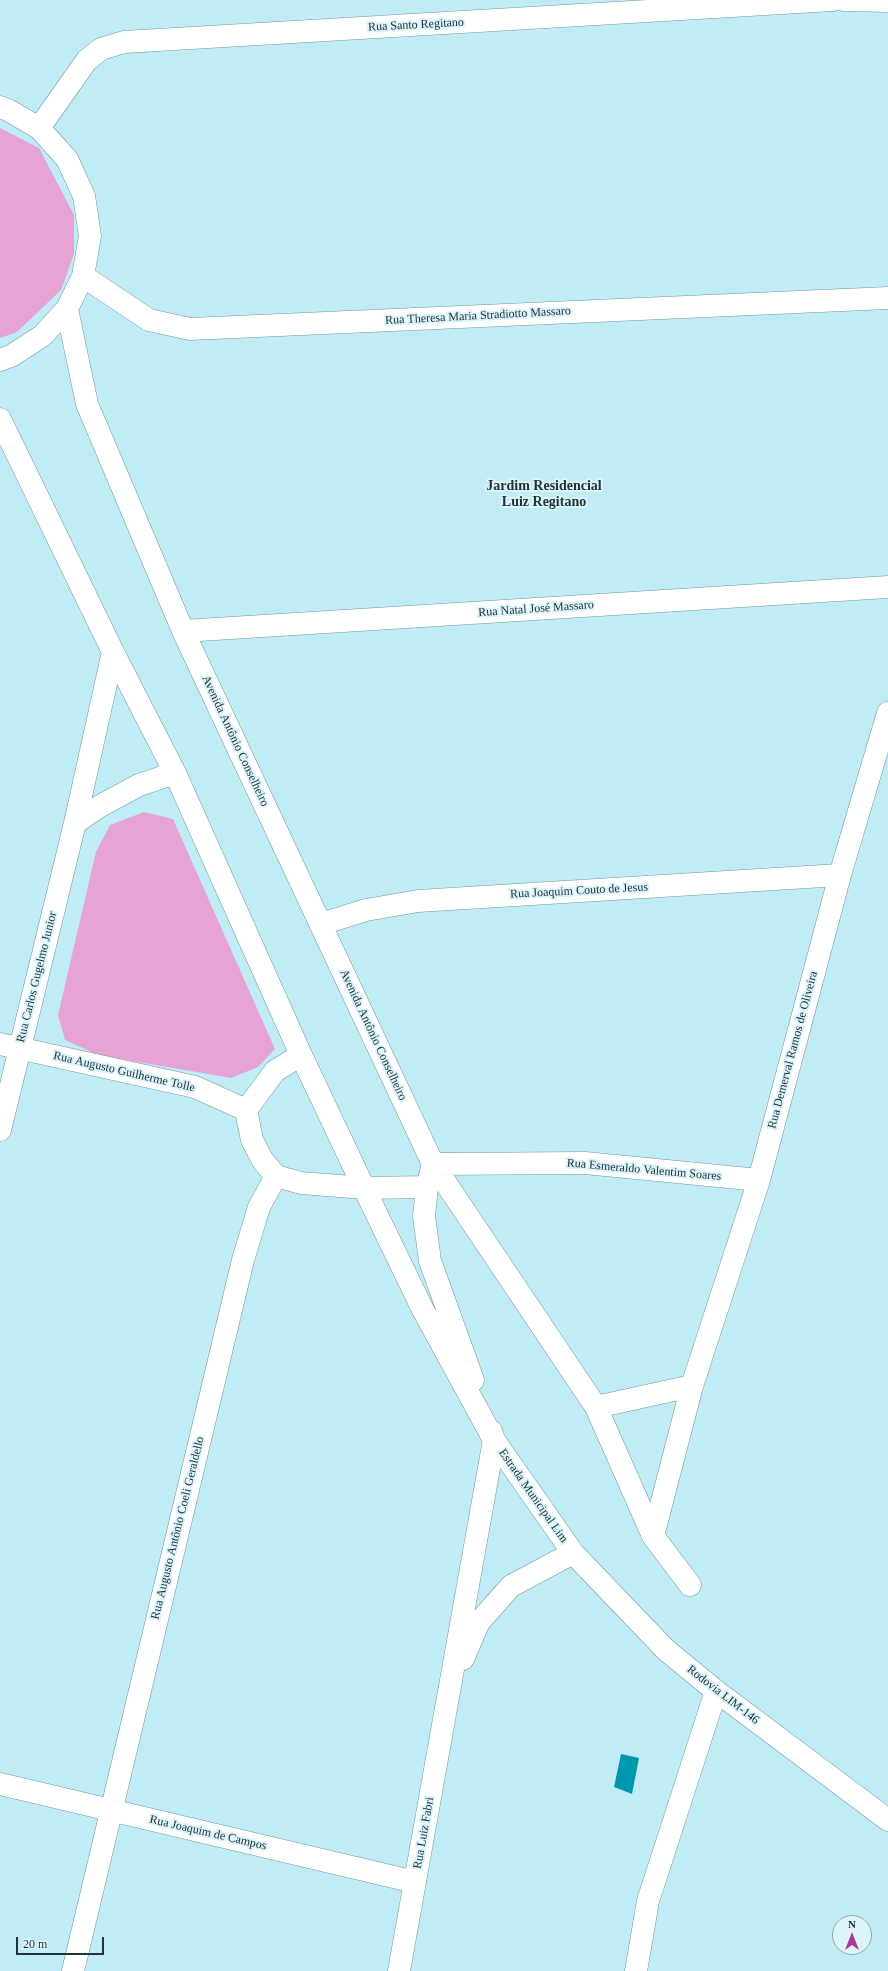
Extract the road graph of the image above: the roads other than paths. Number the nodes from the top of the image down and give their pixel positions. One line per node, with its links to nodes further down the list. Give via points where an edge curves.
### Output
1 (833, 0): 5 (street, Rua Santo Regitano, via 124,42 101,49 87,60)
2 (844, 0): 3 (street)
3 (888, 2)
4 (0, 107): 5 (street)
5 (39, 128): 6 (street, via 67,159 84,196 90,236)
6 (83, 276): 7 (street, Rua Theresa Maria Stradiotto Massaro, via 149,320 190,329); 8 (street)
7 (888, 298)
8 (67, 308): 9 (street, via 42,336); 12 (street, Avenida Antônio Conselheiro, via 87,404)
9 (0, 360)
10 (0, 419): 13 (street)
11 (888, 587): 12 (street, Rua Natal José Massaro)
12 (183, 631): 18 (street, Avenida Antônio Conselheiro)
13 (113, 652): 15 (street); 16 (street, Rua Carlos Gugelmo Junior)
14 (888, 713): 17 (street, Rua Demerval Ramos de Oliveira)
15 (175, 773): 16 (street, via 139,785 100,806); 20 (street)
16 (75, 824): 19 (street, Rua Carlos Gugelmo Junior)
17 (840, 875): 18 (street, Rua Joaquim Couto de Jesus, via 418,901 366,910); 25 (street, Rua Demerval Ramos de Oliveira)
18 (321, 924): 23 (street, Avenida Antônio Conselheiro)
19 (9, 1046): 21 (street, Rua Augusto Guilherme Tolle, via 195,1087); 22 (street, Rua Carlos Gugelmo Junior)
20 (301, 1055): 21 (street, via 275,1071); 26 (street)
21 (246, 1110): 24 (street, via 252,1140 263,1161)
22 (0, 1130)
23 (432, 1164): 25 (street, Rua Esmeraldo Valentim Soares, via 585,1163); 27 (street); 29 (street, Avenida Antônio Conselheiro)
24 (276, 1176): 26 (street, via 301,1183); 37 (street, Rua Augusto Antônio Coeli Geraldello, via 259,1206 243,1260)
25 (759, 1180): 28 (street, Rua Demerval Ramos de Oliveira)
26 (364, 1188): 27 (street); 30 (street, via 422,1308)
27 (427, 1188): 30 (street, via 424,1216 430,1261)
28 (692, 1386): 29 (street); 31 (street, Rua Demerval Ramos de Oliveira)
29 (596, 1407): 31 (street, Avenida Antônio Conselheiro)
30 (494, 1440): 32 (street, Estrada Municipal Lim); 35 (street)
31 (653, 1536): 33 (street, Avenida Antônio Conselheiro)
32 (573, 1553): 34 (street, Rodovia LIM-146, via 666,1650); 35 (street, via 511,1586 479,1622)
33 (690, 1585)
34 (716, 1691): 38 (street, Rodovia LIM-146); 42 (street, via 648,1901)
35 (447, 1695): 39 (street, Rua Luiz Fabri)
36 (0, 1784): 37 (street, Rua Joaquim de Campos)
37 (110, 1810): 39 (street, Rua Joaquim de Campos); 40 (street, Rua Augusto Antônio Coeli Geraldello)
38 (888, 1820)
39 (415, 1882): 41 (street, Rua Luiz Fabri)
40 (73, 1971)
41 (399, 1971)
42 (636, 1971)

